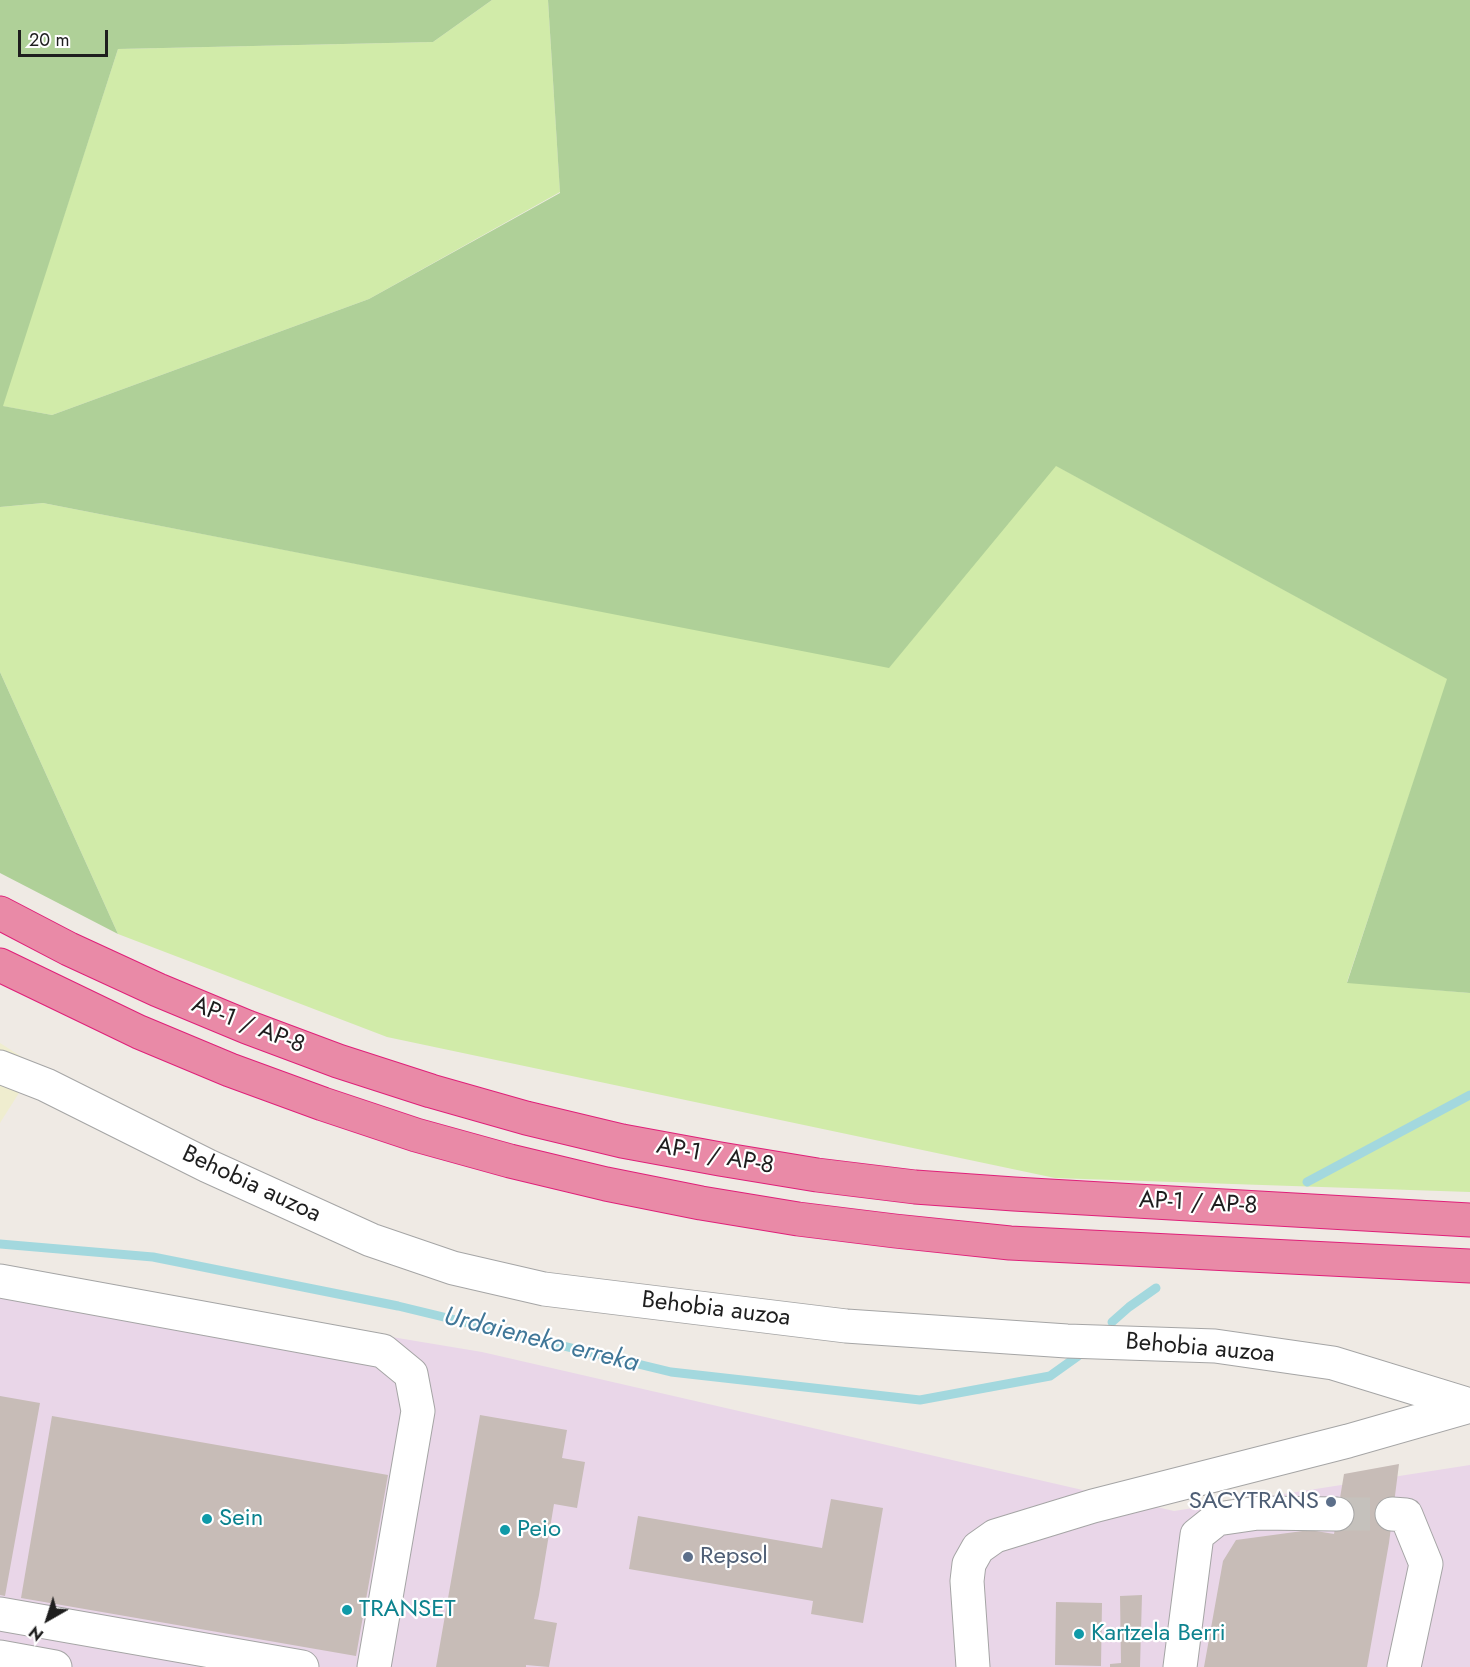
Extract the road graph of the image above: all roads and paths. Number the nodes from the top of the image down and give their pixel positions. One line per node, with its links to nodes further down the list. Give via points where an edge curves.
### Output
1 (0, 913): 4 (highway, AP-1 / AP-8, via 158,990 338,1061 526,1118 622,1140 817,1175 915,1186)
2 (0, 966): 5 (highway, AP-1 / AP-8, via 139,1032 323,1104 416,1135 616,1186 798,1219 1010,1243)
3 (0, 1067): 7 (street, Behobia auzoa, via 371,1240 453,1268 533,1286 846,1326 1067,1341 1215,1346 1333,1363)
4 (1470, 1220)
5 (1470, 1266)
6 (0, 1281): 14 (street, via 383,1351 411,1374 418,1411)
7 (1470, 1405): 15 (street, Behobia auzoa, via 995,1536 978,1548 969,1564)
8 (1338, 1514): 16 (street, via 1248,1514 1217,1519 1197,1535)
9 (1392, 1514): 17 (street, via 1406,1515 1426,1564)
10 (0, 1614): 13 (street)
11 (0, 1657): 12 (street)
12 (55, 1667)
13 (302, 1667)
14 (374, 1667)
15 (973, 1667)
16 (1180, 1667)
17 (1404, 1667)

